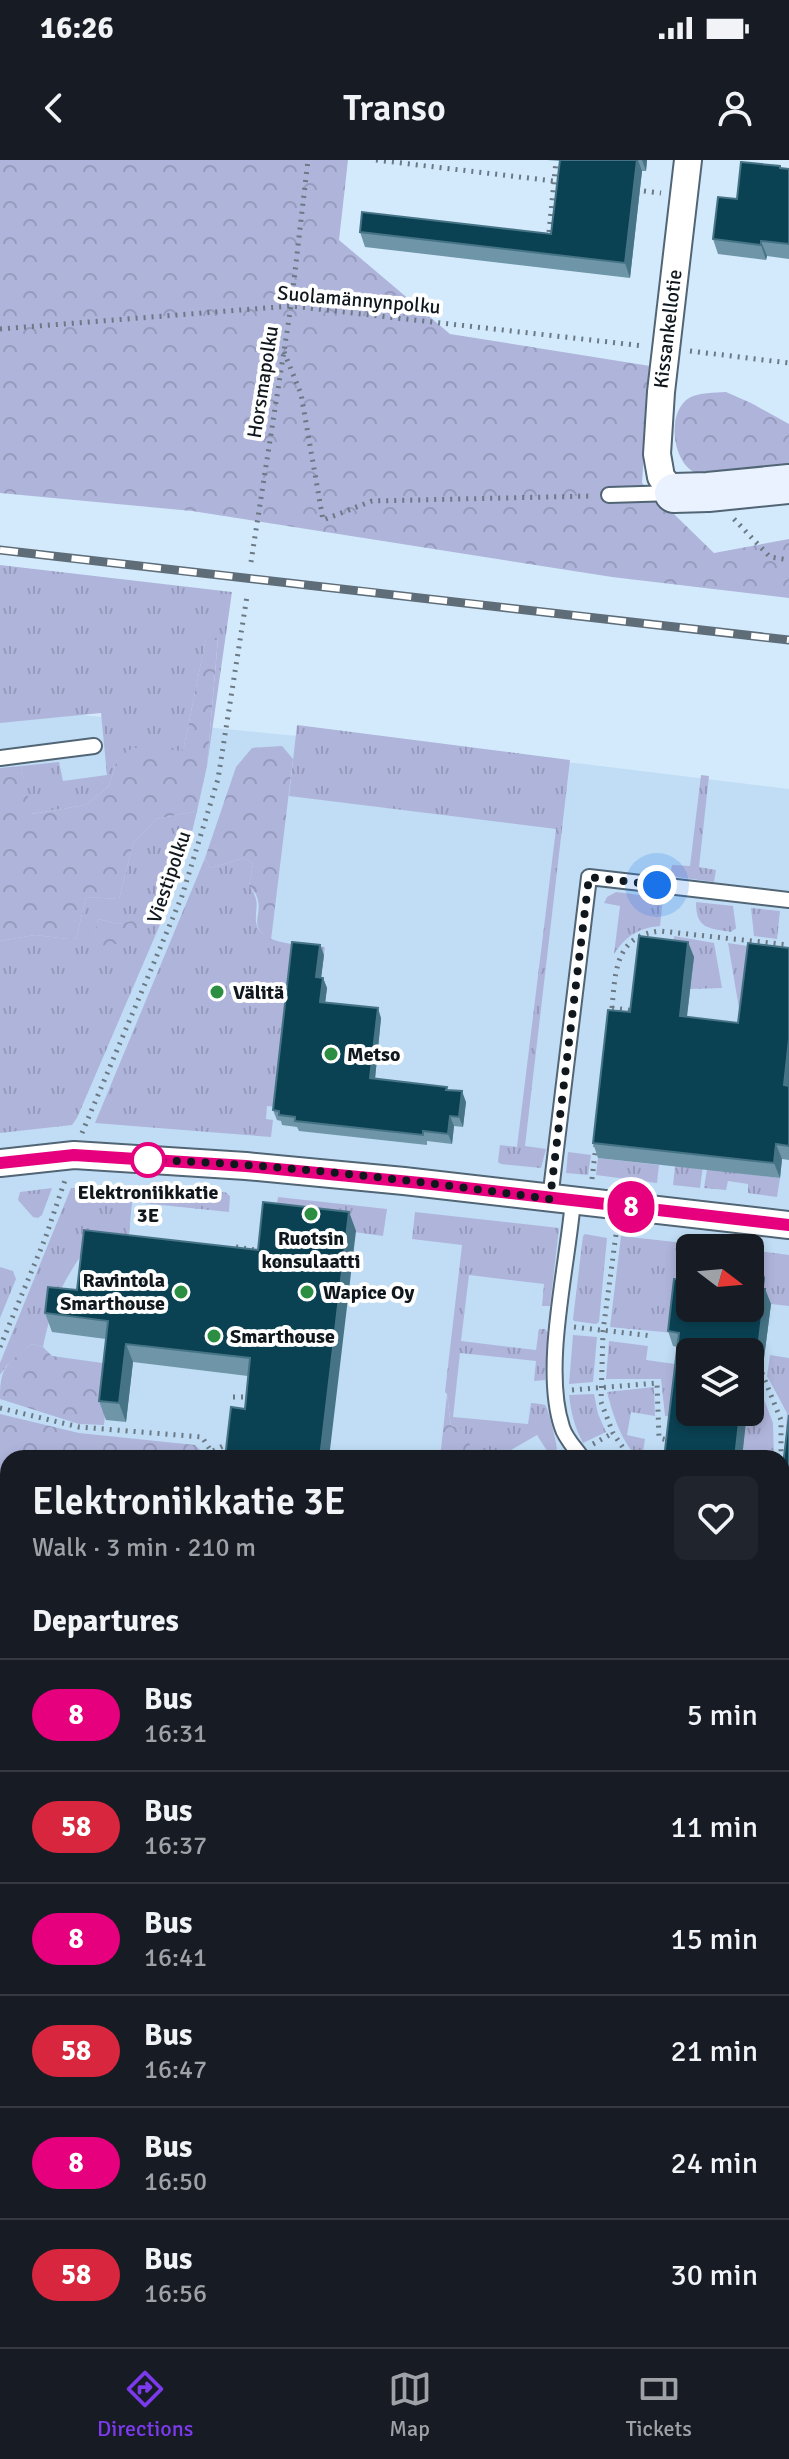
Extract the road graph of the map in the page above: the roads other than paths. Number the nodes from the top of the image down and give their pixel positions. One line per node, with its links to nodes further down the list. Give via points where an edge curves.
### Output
1 (688, 160): 3 (street, Kissankellotie, via 657,454 661,477)
2 (789, 484): 3 (street)
3 (691, 493): 4 (lane)
4 (609, 495)
5 (94, 746): 6 (lane)
6 (0, 758)
7 (789, 900): 9 (lane, via 589,877)
8 (0, 1163): 9 (street, via 74,1155 278,1169)
9 (562, 1199): 10 (street); 11 (lane, via 556,1392 562,1429)
10 (789, 1225)
11 (576, 1450)

